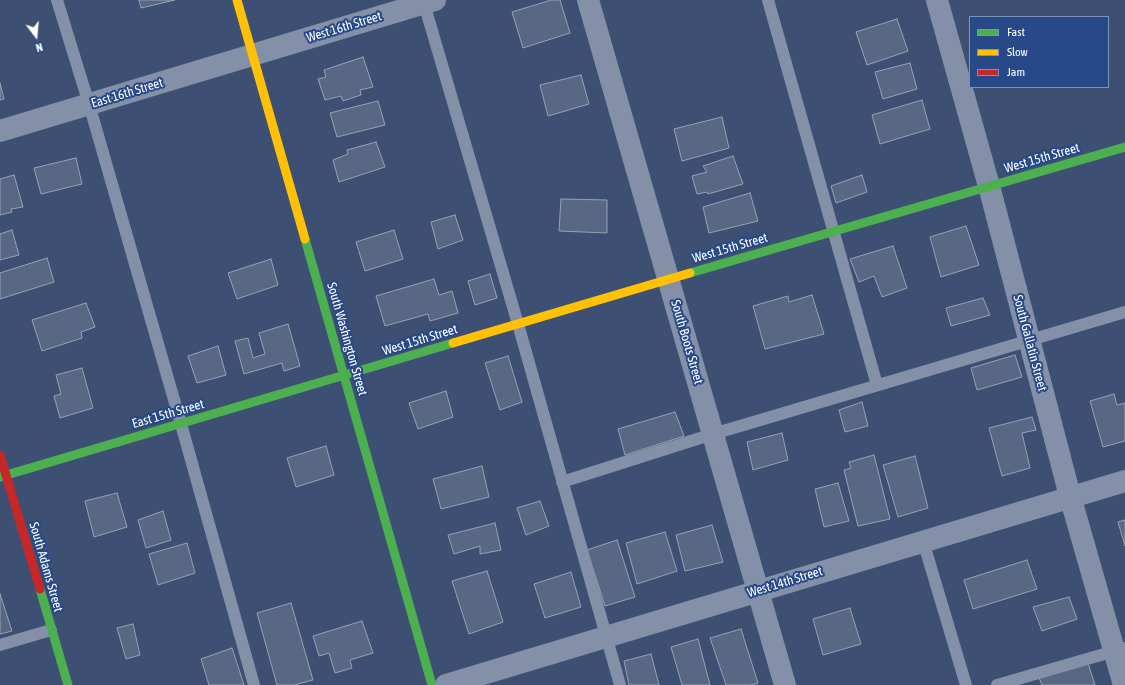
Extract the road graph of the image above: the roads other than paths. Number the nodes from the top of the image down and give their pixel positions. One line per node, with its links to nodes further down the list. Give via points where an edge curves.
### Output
1 (57, 0): 8 (lane)
2 (237, 0): 7 (street, South Washington Street)
3 (588, 0): 13 (street, South Boots Street)
4 (768, 0): 12 (lane)
5 (937, 0): 11 (street, South Gallatin Street)
6 (427, 1): 7 (street, West 16th Street); 15 (lane)
7 (253, 54): 8 (street, East 16th Street); 17 (street, South Washington Street)
8 (89, 104): 9 (street, East 16th Street); 19 (lane)
9 (0, 131)
10 (1125, 147): 11 (street, West 15th Street)
11 (989, 186): 12 (street, West 15th Street); 16 (street, South Gallatin Street)
12 (833, 232): 13 (street, West 15th Street); 18 (lane)
13 (668, 279): 15 (street, West 15th Street); 20 (street, South Boots Street)
14 (1125, 312): 16 (lane)
15 (518, 324): 17 (street, West 15th Street); 24 (lane)
16 (1029, 340): 18 (lane); 25 (street, South Gallatin Street)
17 (344, 376): 19 (street, East 15th Street); 34 (street, South Washington Street)
18 (877, 385): 20 (lane)
19 (181, 424): 22 (street, East 15th Street); 33 (lane)
20 (713, 434): 24 (lane); 27 (street, South Boots Street)
21 (0, 456): 22 (street, South Adams Street)
22 (3, 476): 28 (street, South Adams Street)
23 (1125, 481): 25 (street, West 14th Street)
24 (562, 482): 29 (lane)
25 (1070, 496): 26 (street, West 14th Street); 31 (street, South Gallatin Street)
26 (923, 541): 27 (street, West 14th Street); 38 (lane)
27 (757, 590): 29 (street, West 14th Street); 37 (street, South Boots Street)
28 (51, 630): 30 (lane); 32 (street, South Adams Street)
29 (606, 637): 35 (street, West 14th Street); 36 (lane)
30 (0, 645)
31 (1120, 649): 39 (lane); 40 (street, South Gallatin Street)
32 (68, 685)
33 (254, 685)
34 (432, 685)
35 (446, 685)
36 (620, 685)
37 (785, 685)
38 (966, 685)
39 (997, 685)
40 (1124, 685)

